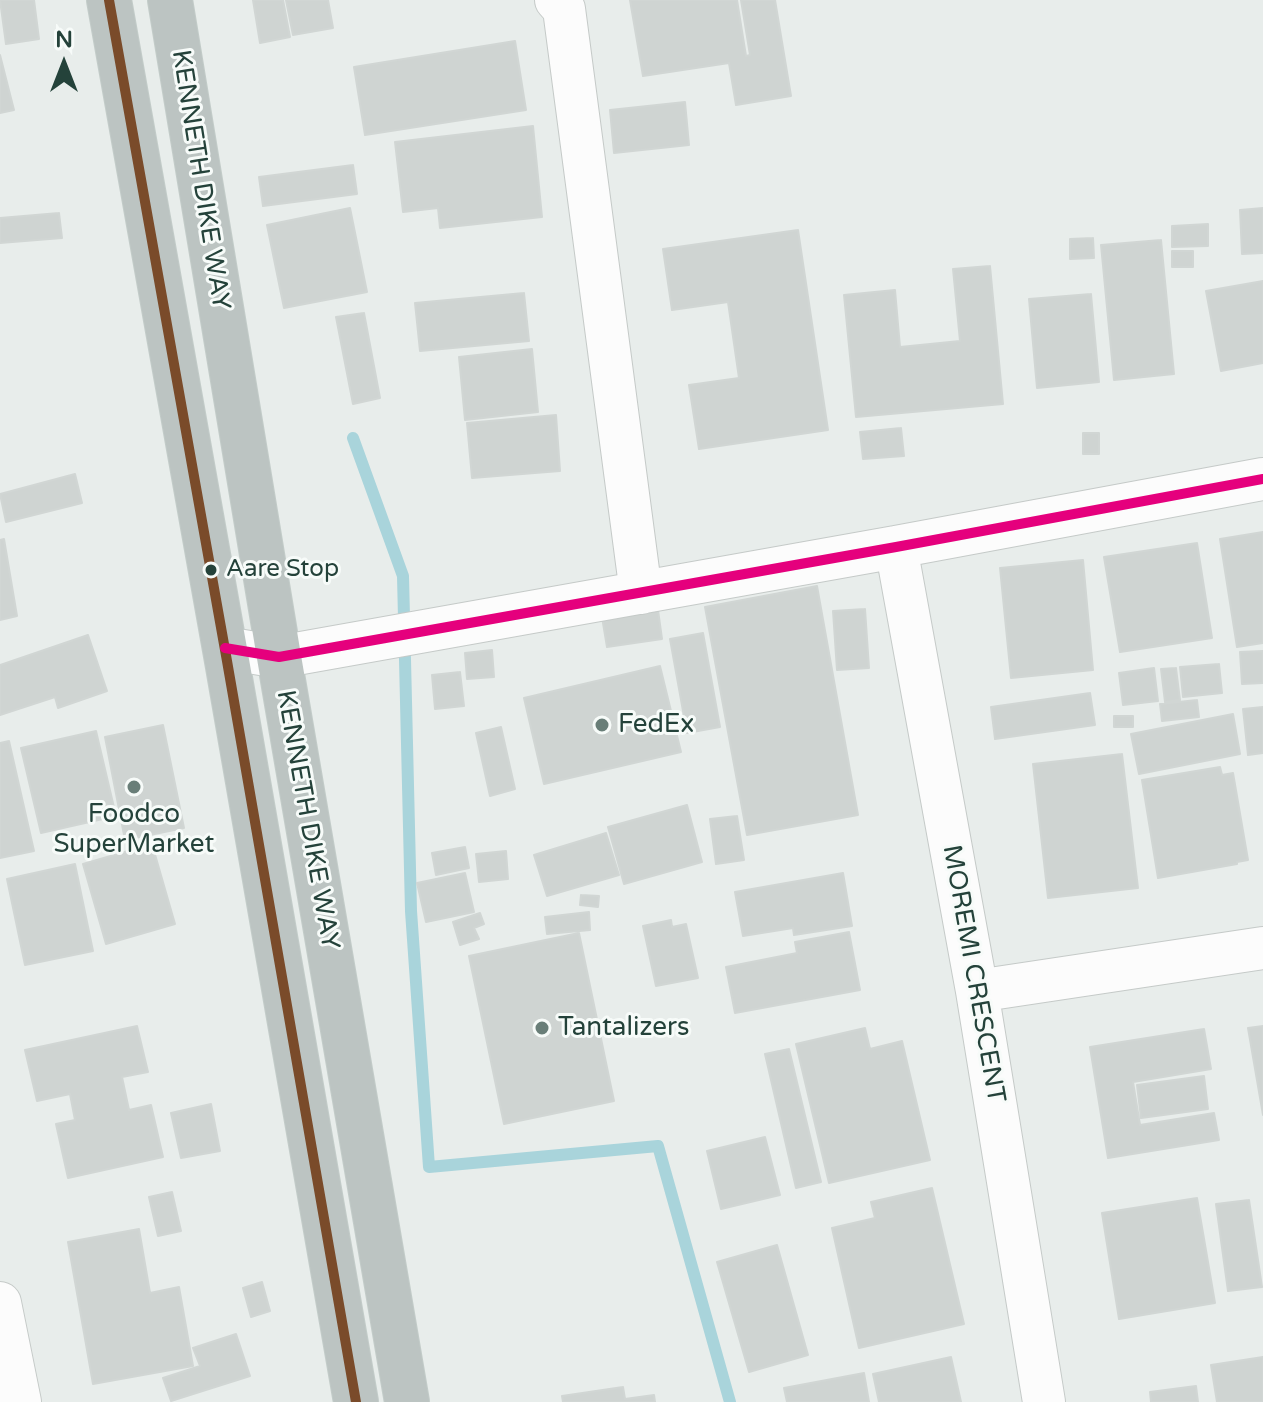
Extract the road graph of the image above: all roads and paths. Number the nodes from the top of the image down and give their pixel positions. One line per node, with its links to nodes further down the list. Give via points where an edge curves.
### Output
1 (109, 0): 7 (highway, KENNETH DIKE WAY)
2 (170, 0): 8 (highway, KENNETH DIKE WAY)
3 (556, 0): 6 (street, via 564,9)
4 (1263, 479): 5 (street)
5 (896, 547): 6 (street); 10 (street, MOREMI CRESCENT)
6 (641, 593): 8 (street)
7 (225, 648): 8 (street); 13 (highway, KENNETH DIKE WAY)
8 (279, 657): 14 (highway, KENNETH DIKE WAY)
9 (1263, 948): 10 (street)
10 (977, 991): 15 (street, MOREMI CRESCENT)
11 (0, 1303): 12 (street)
12 (20, 1402)
13 (356, 1402)
14 (407, 1402)
15 (1044, 1402)

